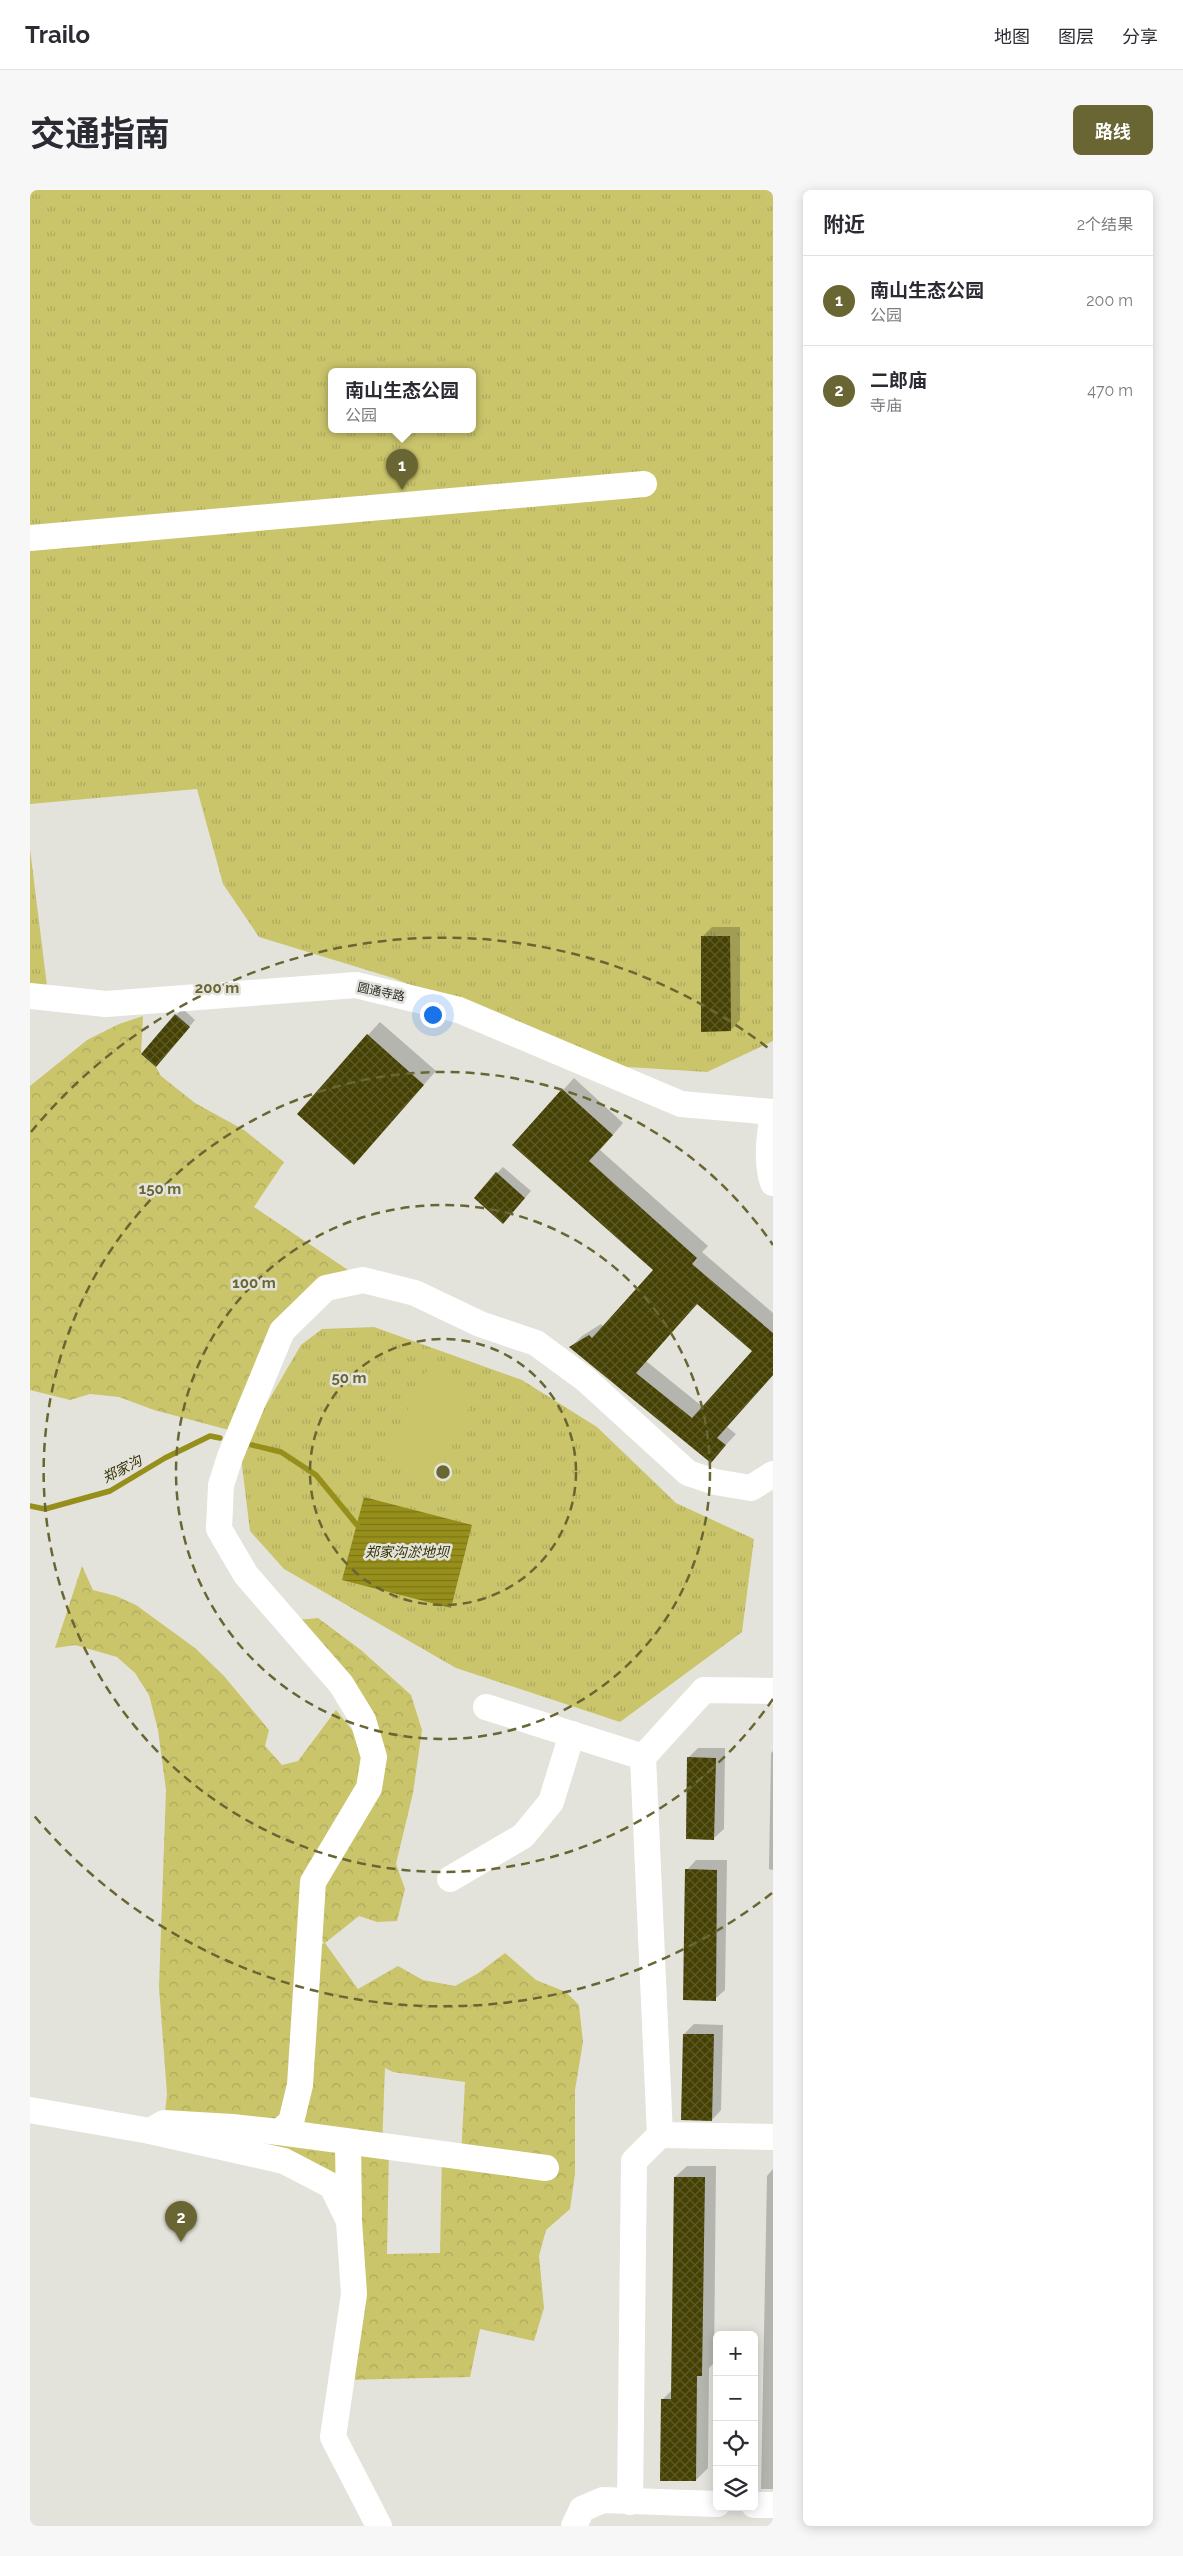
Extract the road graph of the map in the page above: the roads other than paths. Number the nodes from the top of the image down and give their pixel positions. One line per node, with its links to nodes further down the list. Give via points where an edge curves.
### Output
1 (644, 484): 2 (street)
2 (30, 538)
3 (30, 996): 4 (street, 圆通寺路, via 106,1004 356,985 459,1010 681,1104)
4 (773, 1113): 5 (street, via 769,1146)
5 (773, 1183)
6 (773, 1474): 14 (street, via 750,1488 688,1473 585,1378 536,1344 480,1324 415,1293 363,1280 326,1288 282,1331 221,1485 219,1529 246,1575 341,1684 363,1720 374,1757 369,1788 313,1882 300,2085 291,2122)
7 (773, 1690): 10 (street, via 704,1690)
8 (486, 1707): 9 (street)
9 (572, 1734): 10 (street); 11 (street, via 551,1802 523,1836)
10 (643, 1757): 15 (street)
11 (450, 1879)
12 (30, 2110): 13 (street)
13 (150, 2131): 14 (street, via 164,2123); 19 (street, via 284,2162 332,2186)
14 (279, 2132): 17 (street)
15 (660, 2135): 16 (street); 20 (street, via 634,2161)
16 (773, 2137)
17 (348, 2142): 18 (street); 19 (street)
18 (546, 2168)
19 (349, 2221): 24 (street, via 354,2294 333,2437)
20 (630, 2502): 21 (street); 25 (street, via 603,2500 582,2509)
21 (713, 2504)
22 (758, 2505): 23 (street)
23 (773, 2505)
24 (378, 2526)
25 (574, 2526)

